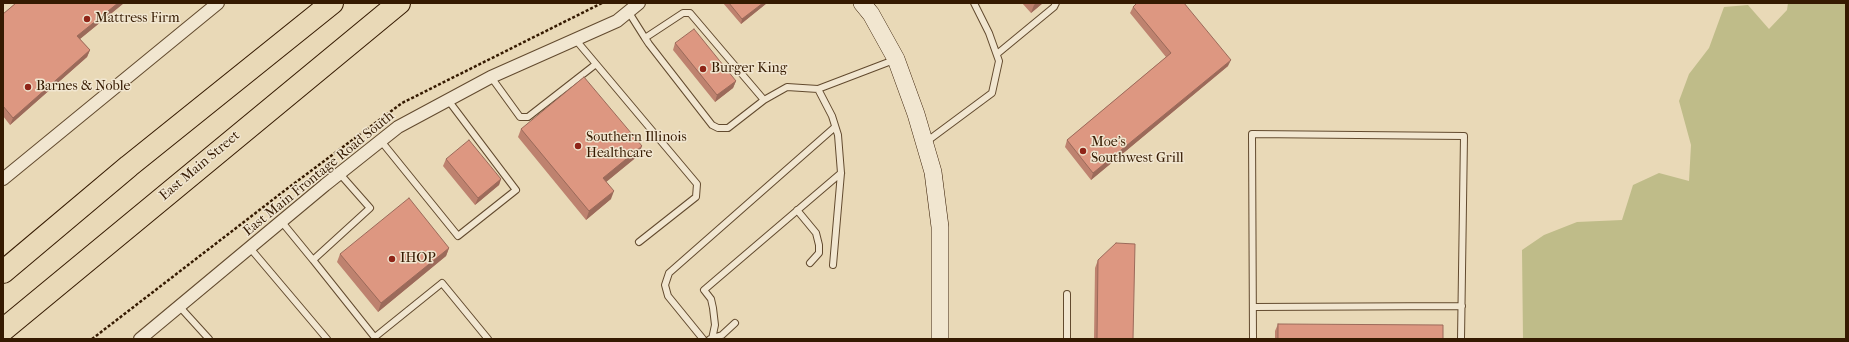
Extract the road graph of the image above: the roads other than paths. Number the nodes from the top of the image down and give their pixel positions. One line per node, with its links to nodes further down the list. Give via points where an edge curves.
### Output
1 (218, 3): 23 (street)
2 (332, 3): 31 (highway)
3 (400, 3): 37 (highway, East Main Street)
4 (640, 3): 8 (street, East Main Frontage Road South)
5 (862, 3): 12 (street)
6 (974, 3): 11 (lane)
7 (1056, 3): 11 (lane)
8 (628, 12): 9 (lane); 10 (street, East Main Frontage Road South, via 617,21)
9 (645, 38): 17 (lane, via 682,13 690,13); 17 (lane, via 712,125 728,128)
10 (575, 39): 13 (lane); 14 (street, East Main Frontage Road South)
11 (996, 54): 20 (lane, via 999,61 992,93)
12 (896, 59): 15 (lane); 20 (street)
13 (596, 64): 14 (lane, via 528,117 520,117); 26 (lane, via 697,184 696,197)
14 (491, 77): 16 (street, East Main Frontage Road South)
15 (818, 89): 17 (lane, via 787,87); 18 (lane)
16 (448, 100): 19 (street, East Main Frontage Road South, via 398,127); 19 (lane, via 516,190 458,236)
17 (764, 100)
18 (835, 127): 21 (lane); 43 (lane, via 669,273 665,285 668,296)
19 (380, 141): 22 (street, East Main Frontage Road South)
20 (925, 143): 45 (street, via 933,172 940,227)
21 (841, 172): 24 (lane); 30 (lane)
22 (340, 174): 25 (street, East Main Frontage Road South); 28 (lane, via 370,208)
23 (3, 179)
24 (797, 210): 29 (lane, via 816,233 819,244 819,253); 44 (lane, via 704,290 711,299 713,308 715,325)
25 (282, 221): 27 (street, East Main Frontage Road South); 28 (lane)
26 (638, 242)
27 (250, 248): 33 (street, East Main Frontage Road South); 41 (lane)
28 (313, 260): 39 (lane)
29 (810, 263)
30 (833, 265)
31 (3, 272)
32 (1068, 294): 46 (lane)
33 (180, 306): 38 (street, East Main Frontage Road South); 40 (lane)
34 (1462, 306): 35 (lane); 35 (lane, via 1464,136 1252,134); 48 (lane)
35 (1253, 307): 47 (lane)
36 (735, 324): 44 (lane, via 722,335)
37 (3, 330)
38 (144, 338)
39 (376, 338): 42 (lane, via 442,283)
40 (209, 339)
41 (327, 339)
42 (488, 339)
43 (704, 339): 44 (lane)
44 (712, 339)
45 (940, 339)
46 (1067, 339)
47 (1253, 339)
48 (1461, 339)

